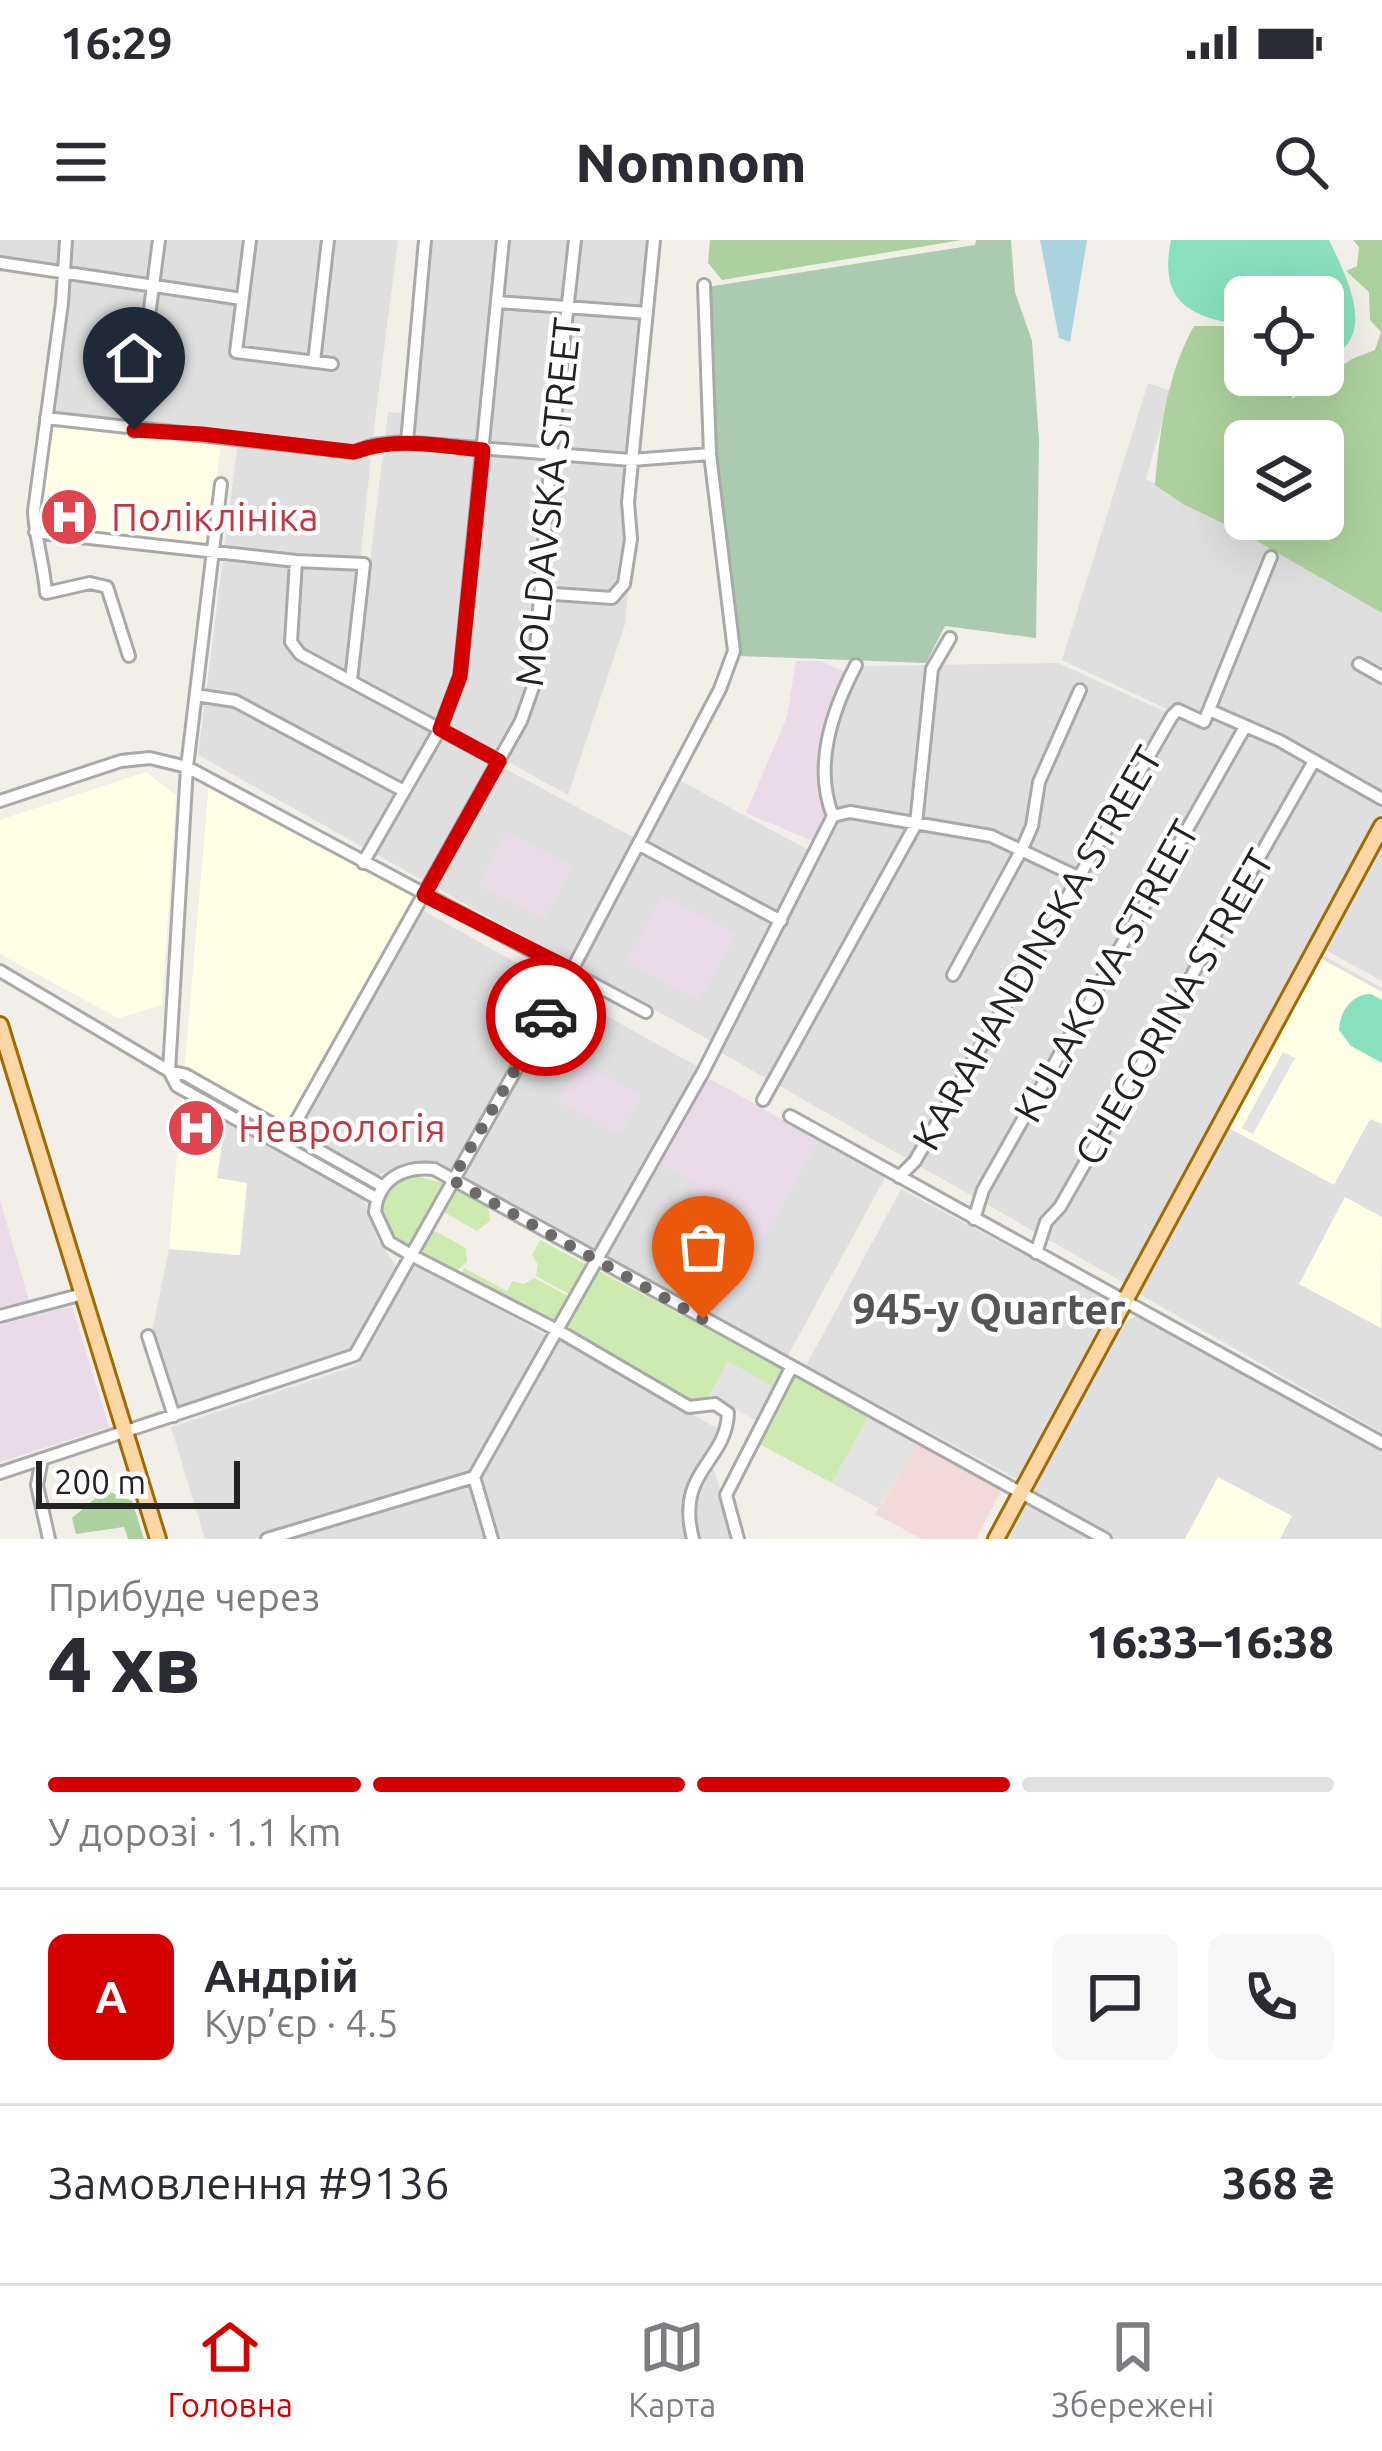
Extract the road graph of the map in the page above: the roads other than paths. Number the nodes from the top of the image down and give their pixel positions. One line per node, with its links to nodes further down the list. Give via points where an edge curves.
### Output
1 (66, 240): 10 (street)
2 (159, 240): 12 (street)
3 (250, 240): 13 (street)
4 (328, 240): 17 (street)
5 (425, 240): 21 (street)
6 (503, 240): 14 (street)
7 (575, 240): 15 (street, MOLDAVSKA STREET)
8 (654, 240): 16 (street)
9 (0, 263): 10 (street)
10 (62, 274): 12 (street); 19 (street)
11 (704, 285): 23 (street)
12 (152, 286): 13 (street); 20 (street)
13 (242, 299): 17 (street, via 236,352)
14 (497, 302): 15 (street); 22 (street)
15 (568, 307): 16 (street); 24 (street, MOLDAVSKA STREET)
16 (647, 313): 25 (street)
17 (314, 362): 18 (street)
18 (332, 364)
19 (46, 418): 20 (street); 27 (street)
20 (134, 430): 21 (street, via 354,452)
21 (407, 442): 22 (street)
22 (483, 450): 24 (street); 42 (street, via 460,676)
23 (710, 454): 25 (street); 52 (street, via 734,651)
24 (551, 455): 25 (street); 31 (street, MOLDAVSKA STREET)
25 (631, 460): 31 (street, via 624,584 612,598)
26 (221, 484): 28 (street)
27 (34, 532): 28 (street); 33 (street, via 46,592 107,586)
28 (213, 550): 30 (street); 39 (street)
29 (1270, 557): 40 (street)
30 (296, 561): 37 (street, via 291,642); 37 (street, via 364,564)
31 (540, 593): 43 (street, MOLDAVSKA STREET, via 533,687)
32 (950, 638): 50 (street, via 932,669)
33 (129, 656)
34 (1359, 664): 36 (street)
35 (856, 665): 49 (street, via 822,770)
36 (1382, 677)
37 (351, 680): 42 (street)
38 (1080, 690): 53 (street, via 1039,782)
39 (196, 694): 45 (street); 46 (street, via 235,701)
40 (1209, 710): 41 (street); 55 (street, KARAHANDINSKA STREET, via 1204,722 1178,710 1172,716)
41 (1245, 727): 44 (street); 70 (street, KULAKOVA STREET, via 983,1190)
42 (440, 729): 43 (street); 46 (street)
43 (499, 761): 56 (street, MOLDAVSKA STREET)
44 (1314, 761): 47 (street); 71 (street, CHEGORINA STREET, via 1046,1222)
45 (187, 767): 48 (street, via 121,761); 54 (street); 63 (street)
46 (404, 791): 54 (street)
47 (1382, 799)
48 (0, 800)
49 (833, 816): 50 (street); 57 (street)
50 (916, 824): 53 (street); 64 (street)
51 (1382, 826): 75 (main road)
52 (638, 844): 57 (street); 58 (street)
53 (1022, 848): 55 (street); 60 (street)
54 (363, 862): 56 (street)
55 (1078, 877): 67 (street, KARAHANDINSKA STREET)
56 (424, 895): 58 (street); 66 (street, MOLDAVSKA STREET)
57 (781, 921): 73 (street)
58 (572, 970): 61 (street); 68 (street)
59 (0, 971): 63 (street)
60 (953, 975)
61 (646, 1012)
62 (0, 1024): 74 (main road)
63 (170, 1071): 66 (street); 69 (street, via 177,1087)
64 (763, 1100)
65 (790, 1116): 67 (street)
66 (290, 1134): 69 (street)
67 (899, 1177): 70 (street)
68 (452, 1180): 69 (street, via 414,1167); 72 (street); 73 (street)
69 (379, 1192): 72 (street, via 380,1228)
70 (974, 1219): 71 (street)
71 (1036, 1253): 75 (street)
72 (411, 1255): 77 (street); 80 (street, via 355,1355)
73 (596, 1260): 77 (street); 79 (street)
74 (83, 1294): 76 (street); 81 (main road)
75 (1127, 1303): 82 (street); 86 (main road)
76 (0, 1316)
77 (557, 1330): 85 (street); 91 (street, via 689,1407 715,1404 728,1413 726,1434 690,1487)
78 (148, 1336): 80 (street)
79 (791, 1367): 86 (street); 92 (street, via 726,1495)
80 (174, 1416): 81 (street)
81 (125, 1433): 83 (street); 89 (main road)
82 (1382, 1443)
83 (42, 1459): 84 (street); 88 (street, via 37,1485)
84 (0, 1473)
85 (474, 1477): 87 (street); 90 (street)
86 (1022, 1493): 93 (main road); 94 (street)
87 (271, 1538)
88 (49, 1539)
89 (158, 1539)
90 (492, 1539)
91 (694, 1539)
92 (738, 1539)
93 (996, 1539)
94 (1105, 1539)

